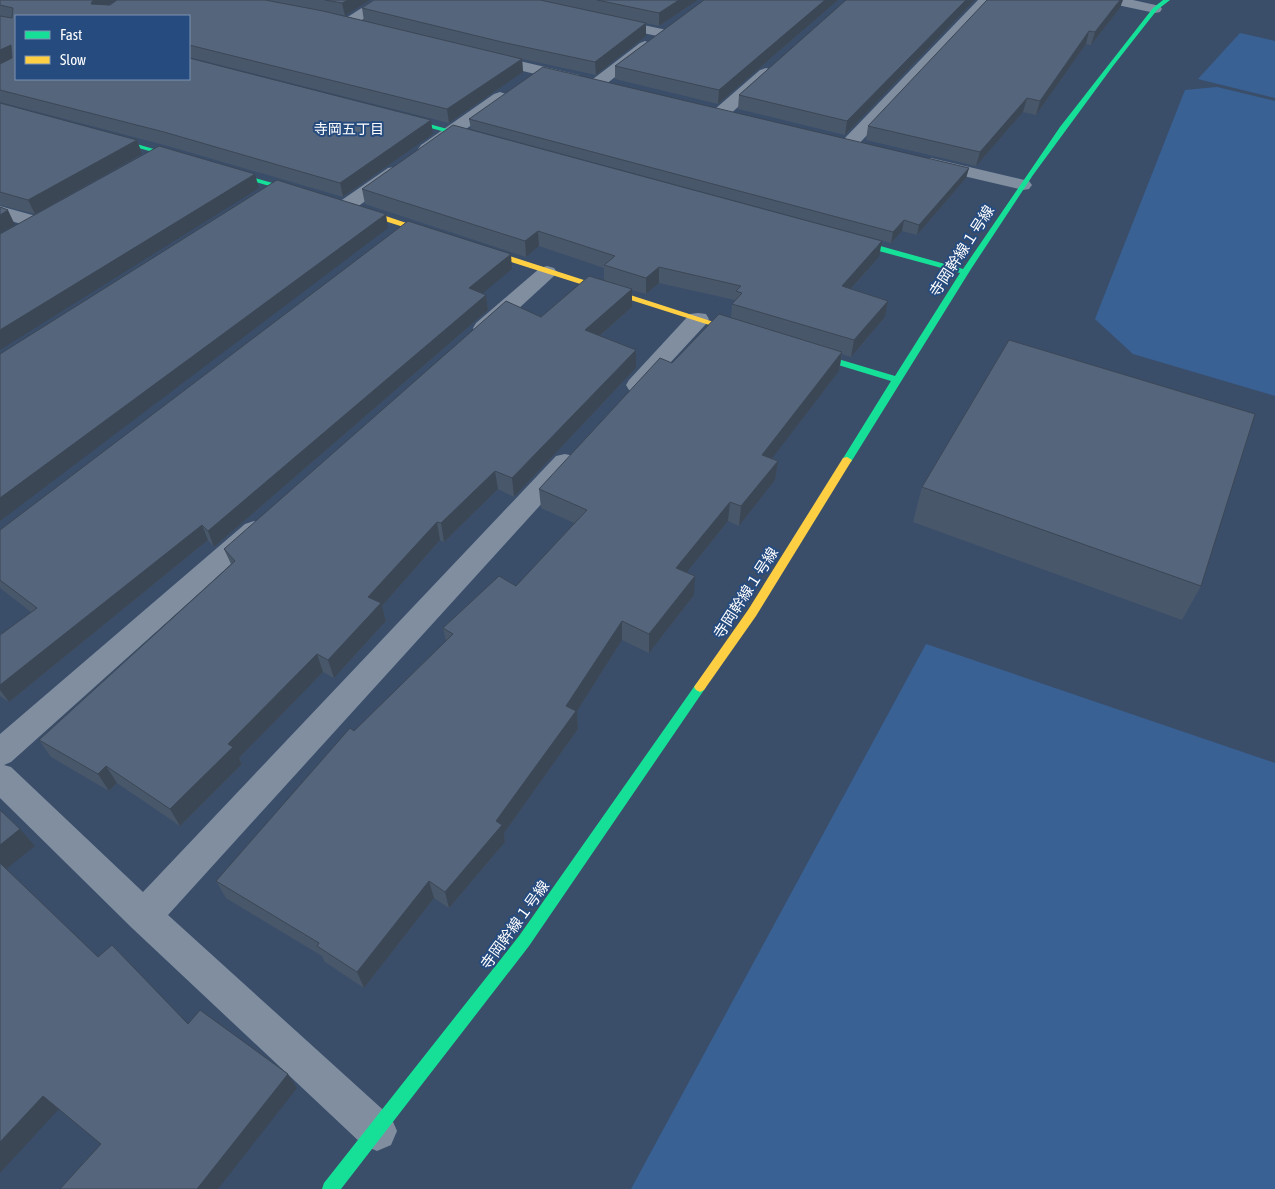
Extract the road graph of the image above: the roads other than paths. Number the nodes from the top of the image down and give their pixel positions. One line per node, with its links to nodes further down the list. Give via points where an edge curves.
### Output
1 (384, 0): 9 (street)
2 (986, 0): 25 (street)
3 (1114, 0): 5 (street)
4 (1166, 0): 5 (street, 寺岡幹線１号線)
5 (1155, 9): 31 (street, 寺岡幹線１号線, via 1095,84)
6 (596, 18): 11 (street)
7 (329, 19): 9 (street)
8 (678, 22): 11 (street)
9 (348, 23): 10 (street)
10 (367, 28)
11 (662, 33): 15 (street)
12 (471, 54): 14 (street)
13 (778, 63): 18 (street)
14 (538, 71): 15 (street); 21 (street)
15 (599, 82): 16 (street)
16 (618, 87)
17 (702, 108): 18 (street)
18 (720, 113): 20 (street)
19 (386, 114): 21 (street)
20 (739, 117)
21 (451, 132): 24 (street); 34 (street)
22 (96, 134): 27 (street)
23 (830, 139): 25 (street)
24 (489, 142)
25 (849, 144): 26 (street)
26 (867, 148)
27 (162, 152): 29 (street); 30 (street)
28 (913, 159): 31 (street)
29 (137, 166)
30 (279, 186): 32 (street); 33 (street)
31 (1023, 186): 45 (street, 寺岡幹線１号線)
32 (321, 199)
33 (254, 202)
34 (342, 205): 38 (street)
35 (0, 212): 37 (street)
36 (52, 213): 37 (street)
37 (36, 222): 39 (street)
38 (408, 225): 41 (street); 42 (street)
39 (14, 235)
40 (829, 235): 45 (street)
41 (446, 238)
42 (385, 243)
43 (464, 244): 44 (street)
44 (548, 272): 46 (street); 48 (street)
45 (966, 272): 50 (street, 寺岡幹線１号線)
46 (698, 319): 47 (street); 51 (street)
47 (754, 336)
48 (465, 344)
49 (792, 348): 50 (street)
50 (898, 380): 57 (street, 寺岡幹線１号線, via 747,622 524,941)
51 (617, 406)
52 (583, 443): 56 (street)
53 (270, 516): 54 (street)
54 (0, 754)
55 (0, 777): 56 (street)
56 (144, 916): 57 (street)
57 (376, 1131): 58 (street, 寺岡幹線１号線)
58 (330, 1189)

